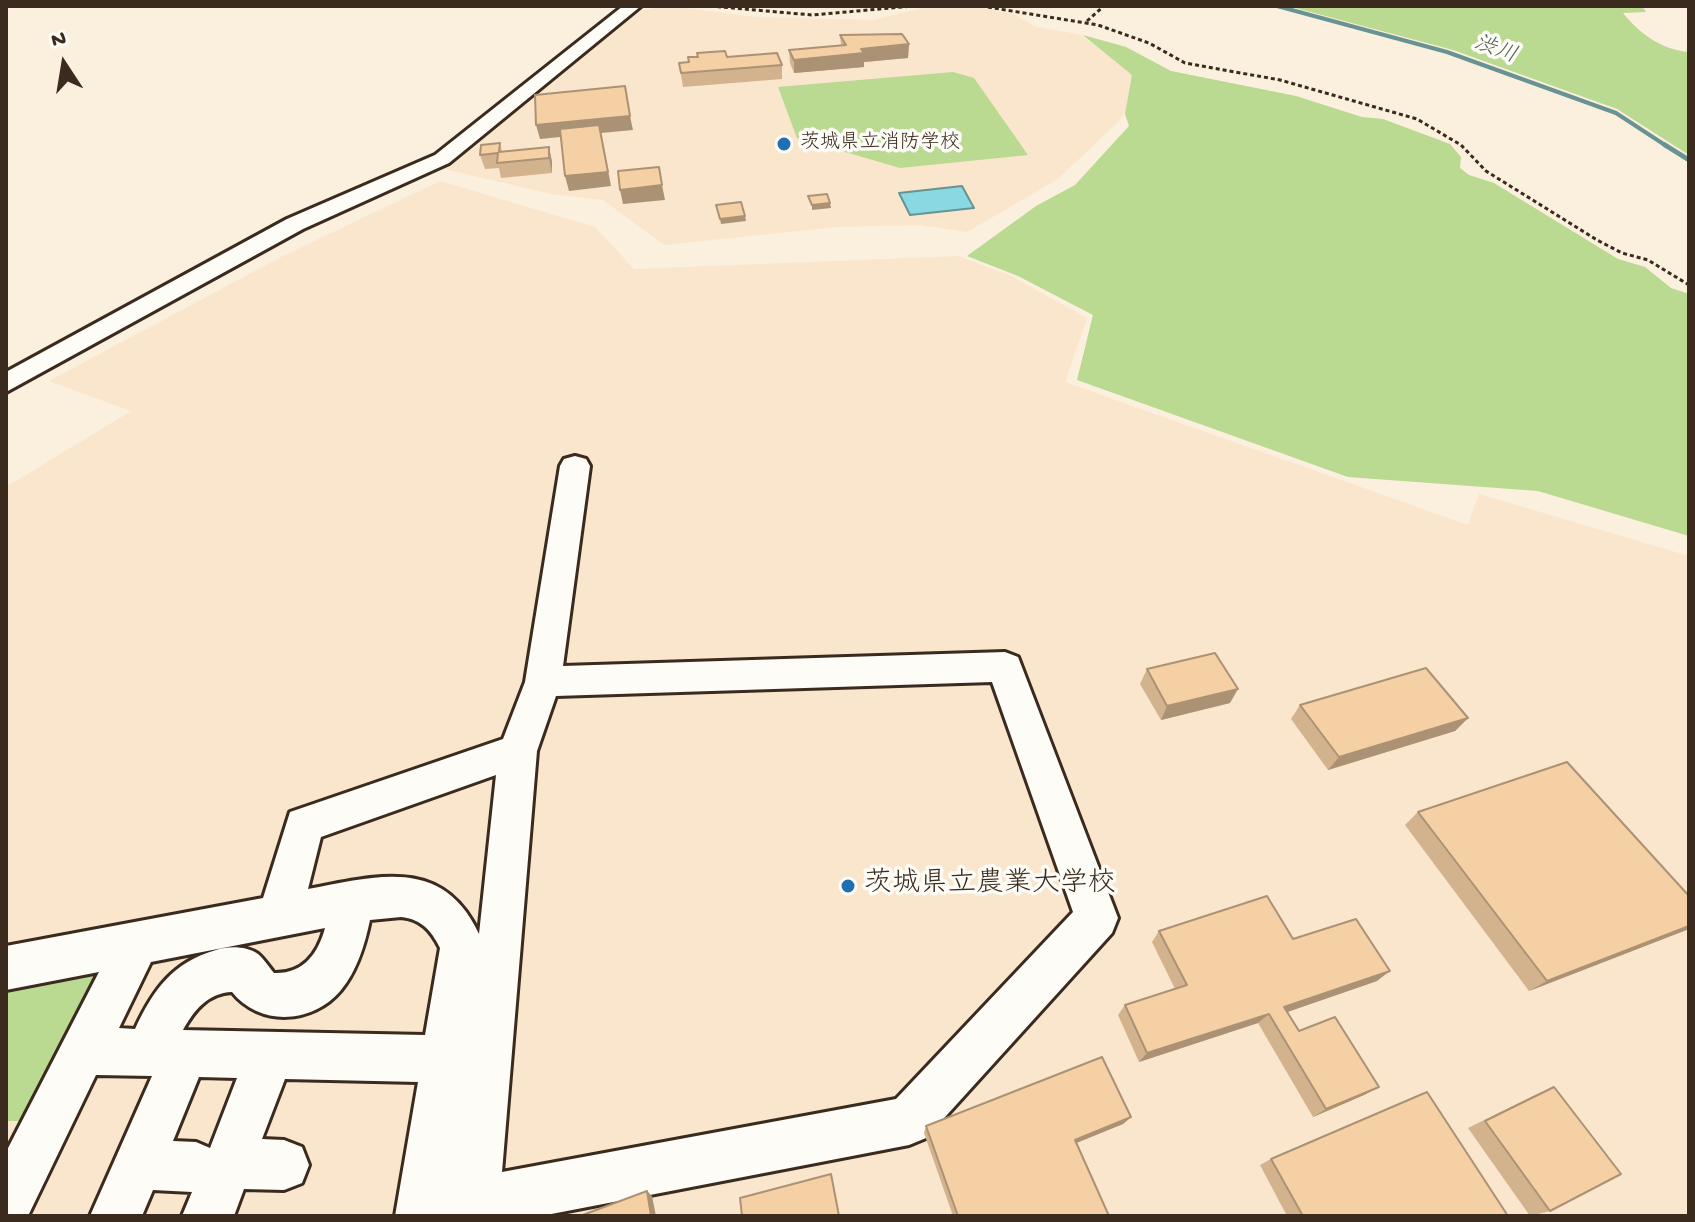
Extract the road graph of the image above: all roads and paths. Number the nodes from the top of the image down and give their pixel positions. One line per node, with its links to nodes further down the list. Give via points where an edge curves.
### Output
1 (633, 6): 10 (street, via 442,159 295,224)
2 (710, 6): 3 (path, via 758,14 857,16)
3 (913, 6)
4 (981, 6): 7 (path)
5 (1007, 6): 7 (path)
6 (1104, 6): 8 (path)
7 (1017, 13): 8 (path)
8 (1086, 22): 9 (path, via 1149,43 1185,63 1280,80 1417,119 1461,145 1486,171 1597,240 1648,260)
9 (1689, 285)
10 (6, 383)
11 (575, 466): 12 (street)
12 (543, 682): 13 (street); 27 (street, via 1005,667 1097,918 909,1121)
13 (518, 751): 15 (street, via 304,825); 27 (street)
14 (352, 902): 15 (street); 19 (street, via 333,967 322,980 303,993 281,996 263,993 242,970 213,972 192,982 169,1006); 21 (street, via 396,896 430,901 451,919 462,947)
15 (280, 915): 16 (street)
16 (137, 943): 17 (street); 18 (street)
17 (6, 968)
18 (83, 1051): 19 (street); 22 (street)
19 (167, 1053): 20 (street); 23 (street)
20 (270, 1055): 21 (street); 24 (street)
21 (443, 1059): 30 (street)
22 (21, 1146): 26 (street)
23 (139, 1164): 24 (street); 28 (street)
24 (212, 1165): 25 (street); 29 (street)
25 (284, 1165)
26 (6, 1205)
27 (474, 1210)
28 (116, 1216)
29 (208, 1216)
30 (421, 1216)

